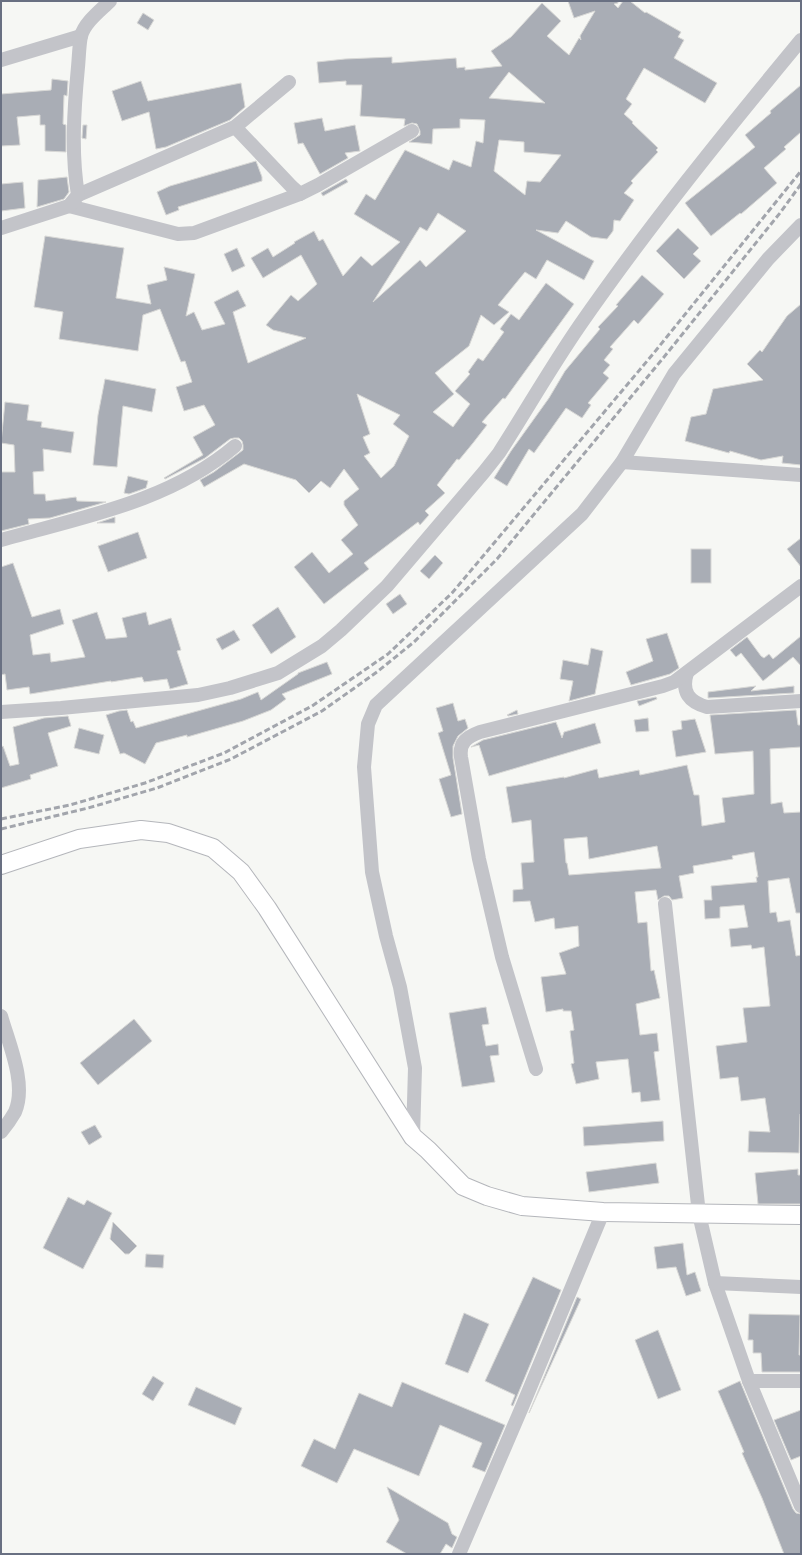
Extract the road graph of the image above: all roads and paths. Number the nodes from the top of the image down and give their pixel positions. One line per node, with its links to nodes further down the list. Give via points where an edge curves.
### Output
1 (110, 1): 2 (street, via 86,25)
2 (81, 36): 4 (street); 9 (street, via 75,126 75,175)
3 (801, 40): 20 (street, via 607,286 494,460 387,586 322,646 278,672 230,688 198,695)
4 (1, 60)
5 (290, 82): 6 (street)
6 (235, 127): 8 (street); 9 (street)
7 (412, 131): 8 (street)
8 (300, 194): 10 (street, via 187,234 178,234)
9 (78, 195): 10 (street)
10 (69, 206): 12 (street)
11 (801, 225): 14 (street, via 768,259 674,374)
12 (1, 228)
13 (235, 446): 16 (street, via 189,479 158,493)
14 (622, 462): 15 (street); 26 (street, via 582,514 376,705 368,724 364,767 372,872 400,988 415,1068)
15 (801, 475)
16 (1, 540)
17 (801, 586): 18 (street)
18 (687, 673): 19 (street, via 685,686 692,701 707,707); 24 (street, via 663,686 480,732 469,736 462,745 461,757 479,859 502,957)
19 (801, 702)
20 (1, 712)
21 (1, 865): 26 (main road, via 79,839 141,830 168,833 213,848 241,872 267,908)
22 (665, 904): 28 (street)
23 (1, 1016): 25 (street, via 20,1090 15,1111)
24 (536, 1069)
25 (1, 1132)
26 (413, 1137): 27 (main road, via 462,1186 487,1196 522,1206)
27 (603, 1212): 28 (main road); 35 (street)
28 (699, 1214): 29 (main road); 30 (street)
29 (801, 1215)
30 (715, 1283): 31 (street); 32 (street)
31 (801, 1287)
32 (749, 1381): 33 (street); 34 (street)
33 (801, 1381)
34 (801, 1506)
35 (459, 1554)

